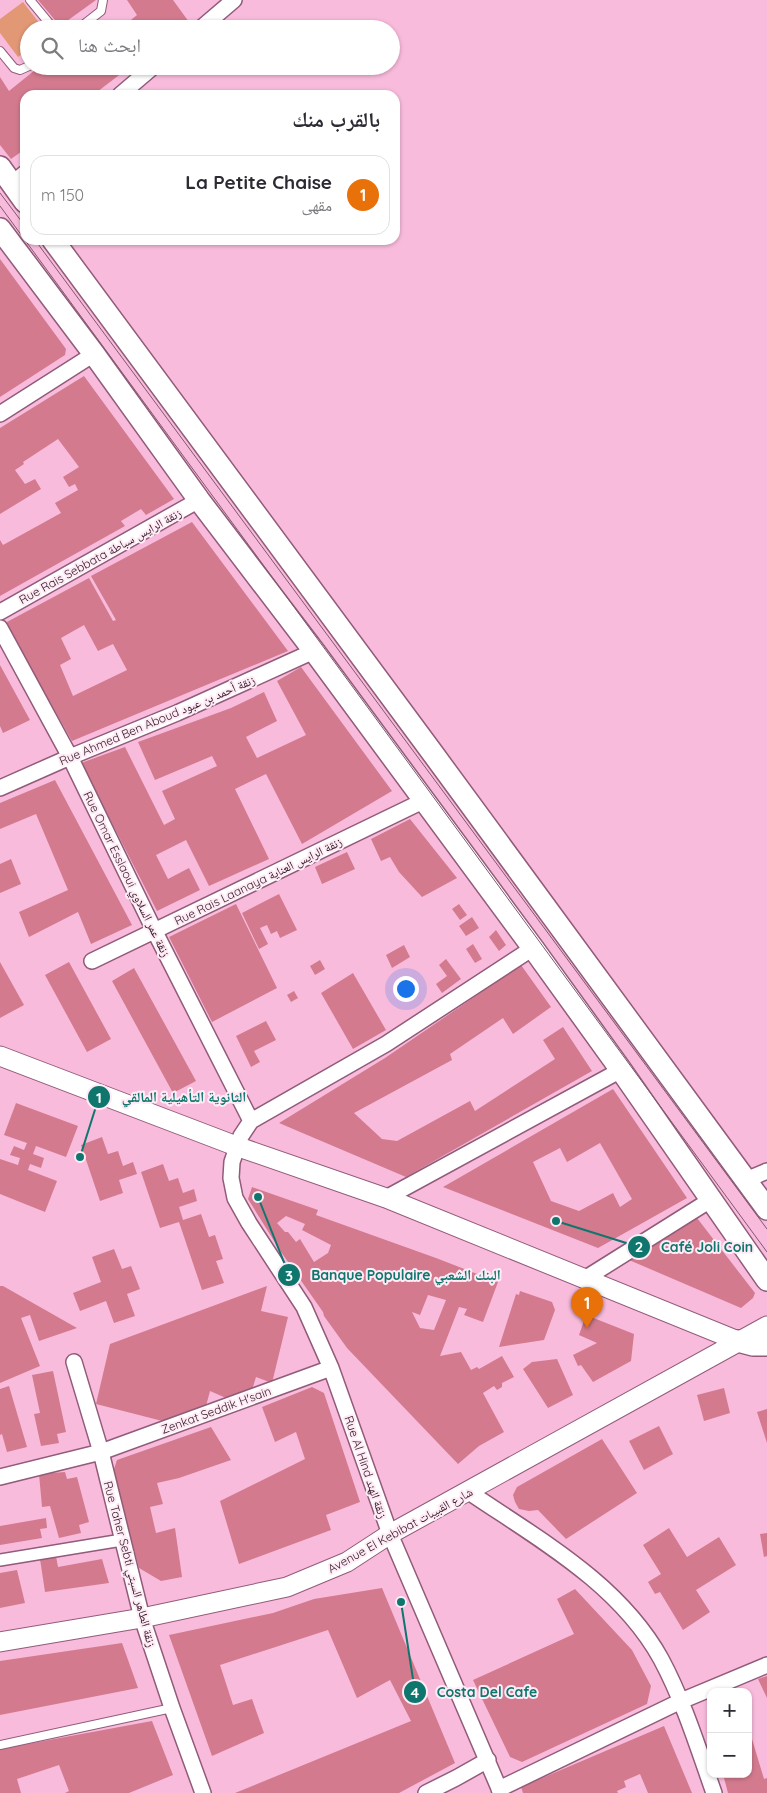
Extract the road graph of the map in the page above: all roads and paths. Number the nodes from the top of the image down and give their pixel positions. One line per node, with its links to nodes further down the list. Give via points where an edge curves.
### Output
1 (30, 0): 4 (lane)
2 (103, 0): 5 (lane, via 101,11)
3 (234, 0): 6 (street)
4 (47, 20)
5 (90, 20)
6 (211, 20)
7 (0, 51): 8 (lane, via 14,68)
8 (20, 70)
9 (143, 75): 10 (street)
10 (126, 90)
11 (12, 175): 12 (main road)
12 (20, 192)
13 (0, 229): 15 (main road)
14 (57, 245): 32 (main road)
15 (94, 354): 16 (street); 17 (main road)
16 (0, 414)
17 (200, 500): 18 (street, Rue Rais Sebbata زنقة الرايس سباطة); 20 (main road)
18 (0, 612)
19 (0, 628): 21 (street, Rue Omar Esslaoui زنقة عمر السلاوي)
20 (314, 651): 21 (street, Rue Ahmed Ben Aboud زنقة أحمد بن عبود); 23 (main road)
21 (70, 757): 22 (street, Rue Ahmed Ben Aboud زنقة أحمد بن عبود); 24 (street, Rue Omar Esslaoui زنقة عمر السلاوي)
22 (0, 788)
23 (423, 801): 24 (street, Rue Rais Laanaya زنقة الرايس العناية); 25 (main road)
24 (154, 930): 26 (street, Rue Rais Laanaya زنقة الرايس العناية); 29 (street, Rue Omar Esslaoui زنقة عمر السلاوي)
25 (533, 948): 28 (main road); 29 (street, via 386,1044)
26 (92, 961)
27 (0, 1056): 30 (street)
28 (621, 1070): 33 (street); 34 (main road)
29 (251, 1121): 30 (street)
30 (236, 1146): 33 (street); 42 (street, Rue Al Hind زنقة الهند, via 232,1162 235,1198 304,1306)
31 (767, 1171): 32 (street)
32 (746, 1180): 35 (main road)
33 (386, 1198): 36 (street)
34 (712, 1199): 36 (street); 37 (main road)
35 (767, 1208)
36 (586, 1278): 39 (street)
37 (767, 1280)
38 (767, 1326): 39 (street, Avenue El Kebibat شارع القبيبات)
39 (738, 1341): 40 (main road); 45 (street, Avenue El Kebibat شارع القبيبات)
40 (767, 1345)
41 (74, 1362): 43 (street, Rue Taher Sebti زنقة الطاهر السبتي)
42 (331, 1368): 43 (street, Zenkat Seddik H'sain); 46 (street, Rue Al Hind زنقة الهند)
43 (101, 1452): 44 (street, Zenkat Seddik H'sain); 47 (street, Rue Taher Sebti زنقة الطاهر السبتي)
44 (0, 1478)
45 (468, 1492): 46 (street, Avenue El Kebibat شارع القبيبات); 52 (street, via 570,1562 615,1599 661,1659)
46 (390, 1534): 49 (street, Avenue El Kebibat شارع القبيبات, via 347,1562 287,1587); 55 (street, Rue Al Hind زنقة الهند)
47 (122, 1540): 48 (street); 49 (street, Rue Taher Sebti زنقة الطاهر السبتي)
48 (0, 1560)
49 (142, 1618): 50 (street, Avenue El Kebibat شارع القبيبات); 53 (street, Rue Taher Sebti زنقة الطاهر السبتي)
50 (0, 1642)
51 (767, 1665): 52 (street)
52 (681, 1701): 56 (street); 59 (street)
53 (172, 1708): 54 (lane); 57 (street, Rue Taher Sebti زنقة الطاهر السبتي)
54 (0, 1744)
55 (488, 1760): 56 (street, Rue Al Hind زنقة الهند); 58 (street)
56 (500, 1791)
57 (200, 1792)
58 (426, 1793)
59 (714, 1793)

